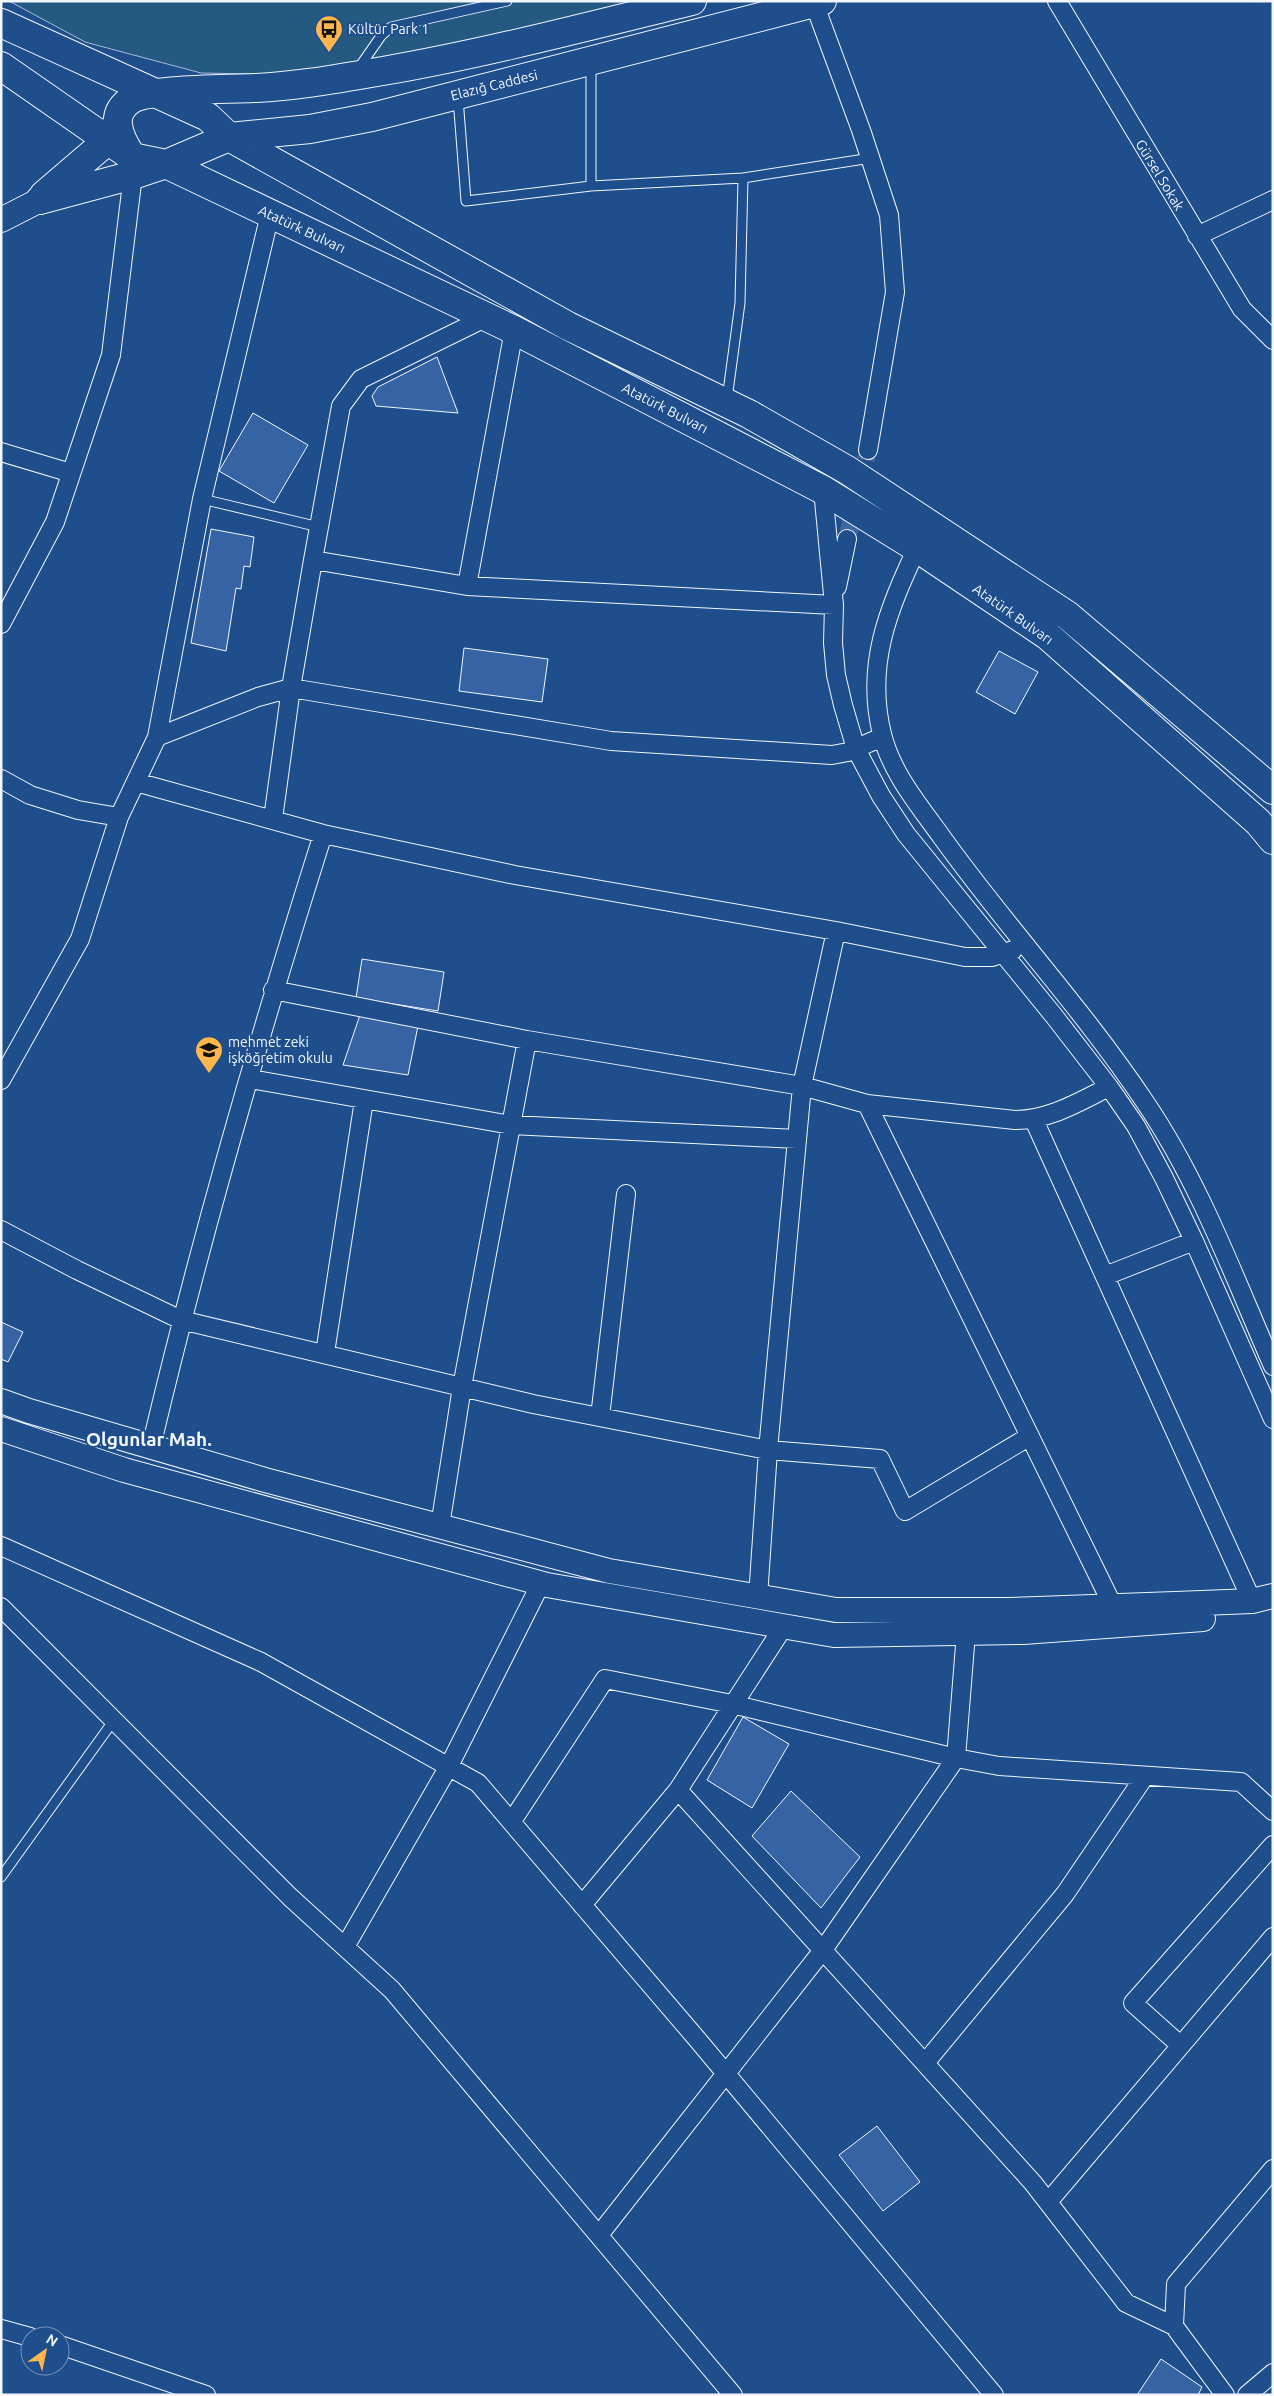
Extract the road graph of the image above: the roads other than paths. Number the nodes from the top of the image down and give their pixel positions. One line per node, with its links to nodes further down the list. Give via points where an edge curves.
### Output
1 (507, 1): 8 (lane, via 391,27)
2 (692, 1): 8 (main road, via 467,56)
3 (1057, 1): 22 (street, Gürsel Sokak)
4 (818, 2): 6 (main road, Elazığ Caddesi); 13 (street)
5 (1, 23): 9 (main road, Atatürk Bulvarı)
6 (591, 60): 10 (main road, Elazığ Caddesi); 17 (lane)
7 (1, 66): 11 (main road, Atatürk Bulvarı)
8 (352, 76): 9 (main road, via 260,88)
9 (155, 93): 11 (main road, via 134,98 120,110); 12 (main road, Atatürk Bulvarı, via 208,117)
10 (457, 95): 12 (main road, Elazığ Caddesi, via 310,129); 17 (lane, via 466,201)
11 (112, 134): 15 (main road, Atatürk Bulvarı); 18 (main road)
12 (229, 137): 14 (main road, Elazığ Caddesi); 26 (main road, Atatürk Bulvarı, via 568,326)
13 (870, 158): 16 (lane); 27 (street, via 889,215 895,292)
14 (166, 164): 15 (main road, Atatürk Bulvarı); 20 (main road, Atatürk Bulvarı)
15 (132, 166): 18 (main road); 29 (street, via 111,355)
16 (743, 178): 17 (lane); 26 (lane, via 740,302)
17 (591, 186)
18 (40, 200): 21 (main road)
19 (1273, 200): 22 (street)
20 (270, 214): 23 (main road, Atatürk Bulvarı); 31 (street)
21 (1, 220)
22 (1197, 236): 25 (street, Gürsel Sokak, via 1242,308)
23 (487, 317): 24 (main road, Atatürk Bulvarı); 32 (street, via 361,379 340,406)
24 (514, 330): 30 (main road, Atatürk Bulvarı); 36 (street)
25 (1273, 340)
26 (726, 403): 45 (main road, Atatürk Bulvarı, via 847,470 1067,615)
27 (868, 450)
28 (1, 452): 29 (street)
29 (71, 473): 38 (street, via 55,522)
30 (823, 490): 34 (main road, Atatürk Bulvarı); 37 (street)
31 (202, 499): 32 (lane); 40 (street)
32 (319, 527): 35 (street)
33 (847, 539): 37 (street)
34 (917, 548): 41 (street, via 900,585 879,647 875,676 876,706); 49 (main road, Atatürk Bulvarı, via 1048,636 1258,822)
35 (313, 560): 36 (street); 39 (street)
36 (467, 586): 37 (street)
37 (834, 605): 42 (street, via 836,675)
38 (1, 624)
39 (291, 688): 40 (street, via 258,697); 42 (street, via 611,741 832,755); 47 (street)
40 (158, 737): 44 (street)
41 (882, 737): 42 (street); 51 (street, via 894,767 918,804)
42 (856, 749): 52 (street, via 906,834)
43 (1, 779): 46 (street, via 30,795 78,810)
44 (136, 782): 46 (street); 47 (street)
45 (1273, 790)
46 (119, 817): 56 (street, via 80,939)
47 (273, 819): 48 (street)
48 (323, 834): 50 (street, via 515,875); 53 (street)
49 (1273, 840)
50 (836, 931): 52 (street, via 965,957); 57 (street)
51 (1025, 946): 52 (street); 70 (street, via 1117,1062 1173,1147 1201,1201)
52 (1003, 954): 58 (street)
53 (274, 990): 54 (street); 55 (street)
54 (527, 1040): 57 (street); 62 (street)
55 (250, 1079): 59 (street); 68 (street)
56 (1, 1080)
57 (802, 1086): 60 (street); 63 (street)
58 (1109, 1087): 61 (street); 66 (street, via 1136,1126)
59 (364, 1100): 62 (street); 69 (street)
60 (867, 1104): 61 (street); 76 (street)
61 (1034, 1120): 67 (street)
62 (511, 1125): 63 (street); 71 (street)
63 (797, 1139): 78 (street)
64 (626, 1194): 73 (street)
65 (1, 1230): 68 (street)
66 (1194, 1240): 67 (street); 74 (street)
67 (1105, 1276): 83 (street)
68 (181, 1320): 69 (street); 77 (street)
69 (325, 1353): 71 (street)
70 (1273, 1366)
71 (462, 1387): 73 (street); 79 (street)
72 (1, 1400): 77 (main road)
73 (600, 1417): 78 (street)
74 (1273, 1419)
75 (1, 1429): 81 (main road, via 124,1470)
76 (1030, 1436): 78 (street, via 905,1511 880,1459); 85 (street)
77 (151, 1446): 79 (main road)
78 (768, 1450): 82 (street)
79 (440, 1526): 82 (main road, via 609,1571)
80 (1, 1546): 92 (street, via 261,1662)
81 (541, 1583): 87 (main road); 92 (street)
82 (758, 1597): 85 (main road, via 836,1610)
83 (1262, 1599): 85 (main road)
84 (1, 1606): 90 (street)
85 (1114, 1606)
86 (1273, 1614): 88 (main road, via 1023,1632)
87 (784, 1626): 88 (main road, via 834,1635); 89 (street)
88 (966, 1633): 91 (street)
89 (732, 1704): 91 (street); 94 (street); 96 (street, via 605,1679)
90 (114, 1720): 98 (lane); 101 (street, via 290,1897)
91 (956, 1758): 93 (street, via 999,1766); 102 (street)
92 (449, 1766): 96 (street, via 478,1783); 101 (street)
93 (1145, 1776): 95 (street, via 1241,1782); 104 (street, via 1065,1894)
94 (678, 1790): 99 (street); 102 (street)
95 (1273, 1811)
96 (512, 1822): 99 (street)
97 (1273, 1845): 103 (street, via 1133,2003)
98 (1, 1877)
99 (582, 1905): 105 (street)
100 (1273, 1937): 103 (street)
101 (345, 1947): 108 (street, via 392,1990)
102 (823, 1950): 104 (street); 105 (street)
103 (1180, 2045): 107 (street)
104 (925, 2063): 107 (street)
105 (726, 2075): 108 (street); 116 (street)
106 (1273, 2169): 109 (street, via 1176,2284)
107 (1048, 2202): 109 (street, via 1126,2303)
108 (599, 2235): 115 (street)
109 (1174, 2326): 117 (street)
110 (1, 2329): 111 (street)
111 (20, 2334)
112 (70, 2348): 114 (street)
113 (1273, 2373): 118 (street)
114 (206, 2395)
115 (734, 2395)
116 (994, 2395)
117 (1225, 2395)
118 (1247, 2395)

